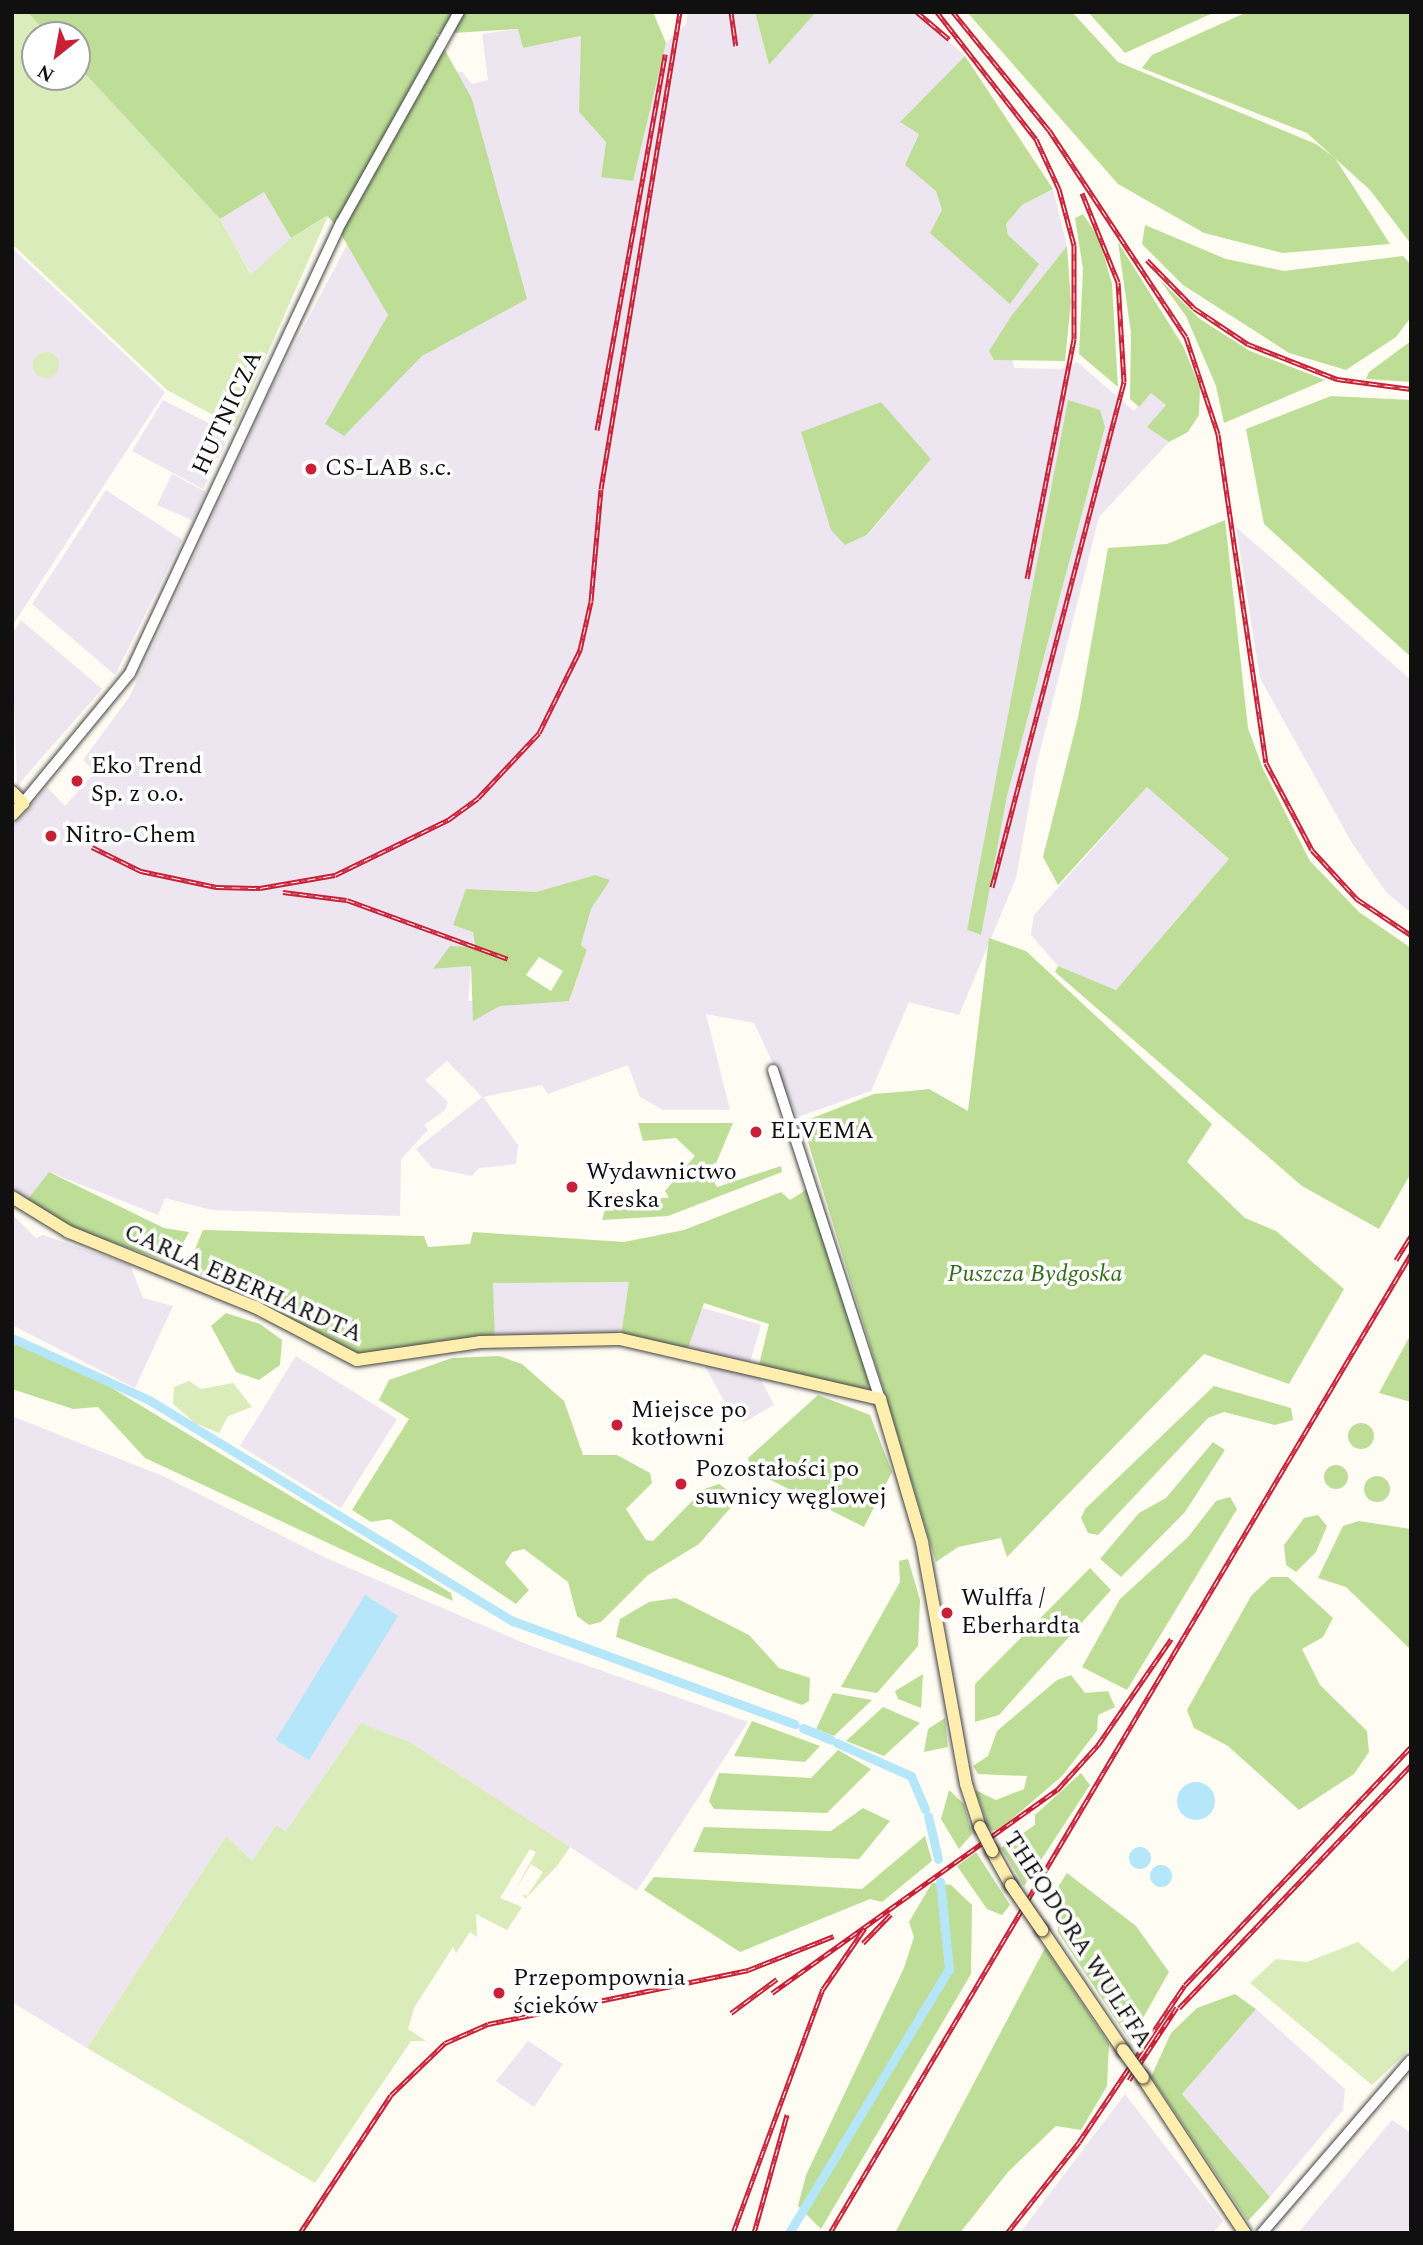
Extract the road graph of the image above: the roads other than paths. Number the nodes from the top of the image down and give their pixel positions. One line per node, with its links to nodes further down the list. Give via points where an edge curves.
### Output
1 (459, 12): 3 (street, HUTNICZA, via 341,223 130,673)
2 (12, 792): 3 (street)
3 (23, 803): 4 (street, HUTNICZA)
4 (12, 816)
5 (774, 1070): 7 (street)
6 (12, 1197): 7 (street, CARLA EBERHARDTA, via 69,1232 255,1307 357,1360 480,1342 620,1339)
7 (880, 1399): 9 (street, THEODORA WULFFA, bridge, via 922,1542 966,1784 980,1827 1011,1885)
8 (1411, 2060): 10 (street)
9 (1245, 2233)
10 (1262, 2233)

